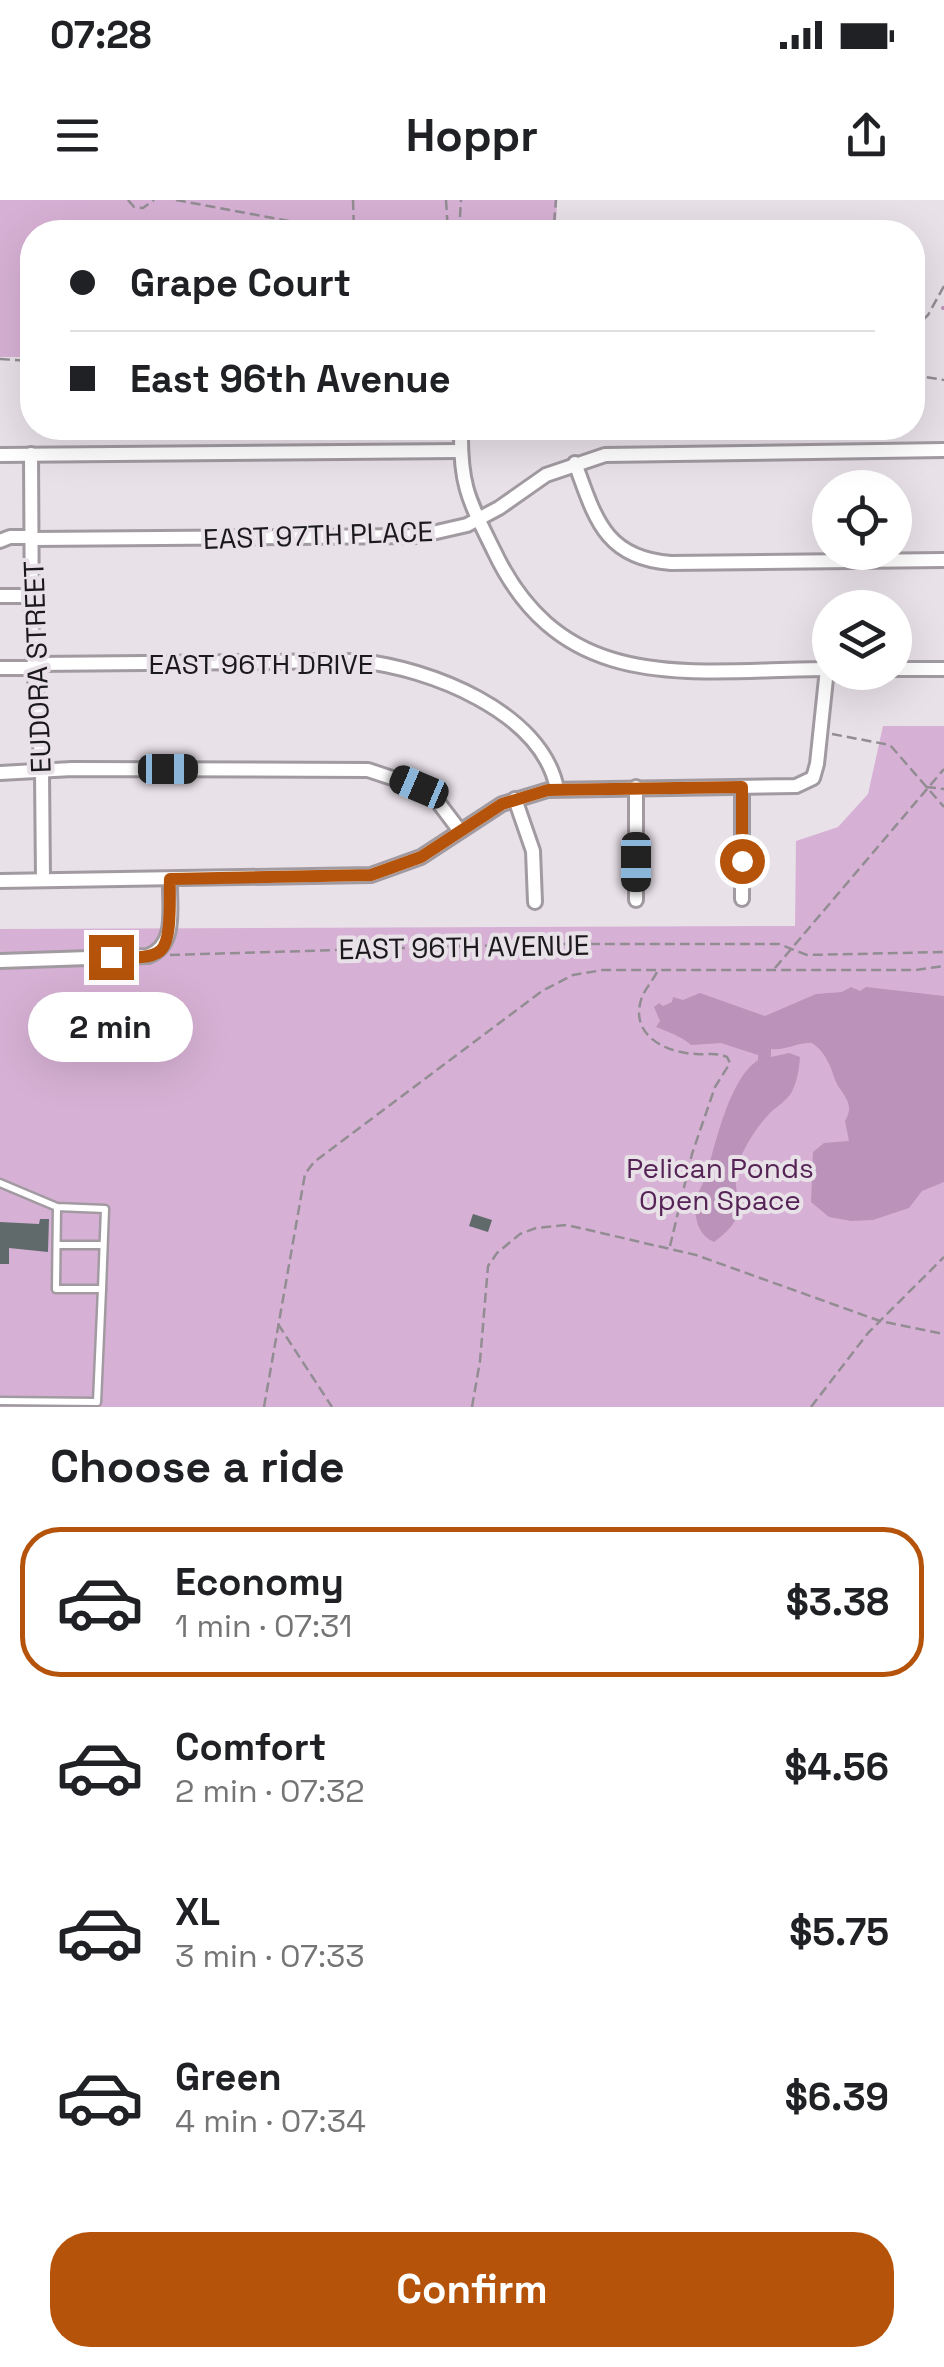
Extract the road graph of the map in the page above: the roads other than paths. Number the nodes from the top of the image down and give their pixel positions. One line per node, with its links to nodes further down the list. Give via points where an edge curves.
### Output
1 (460, 440): 3 (street)
2 (944, 450): 6 (street, EAST 97TH PLACE, via 632,453)
3 (460, 451): 5 (street); 7 (street, via 464,488)
4 (0, 454): 5 (street)
5 (31, 454): 8 (street, EUDORA STREET)
6 (575, 463): 7 (street, EAST 97TH PLACE); 10 (street, via 603,530 649,560)
7 (479, 520): 8 (street, EAST 97TH PLACE, via 396,538); 15 (street, via 530,608 595,655 658,669)
8 (32, 538): 9 (street, EAST 97TH PLACE); 12 (street, EUDORA STREET)
9 (0, 541)
10 (944, 560)
11 (0, 596): 12 (street)
12 (32, 596): 13 (street, EUDORA STREET)
13 (35, 666): 14 (street, EAST 96TH DRIVE); 19 (street, EUDORA STREET); 23 (street, EAST 96TH DRIVE, via 359,660 394,665 442,680 495,710 541,752)
14 (0, 668)
15 (812, 669)
16 (912, 669): 17 (street)
17 (944, 669)
18 (826, 690): 21 (street, via 818,764 810,780)
19 (42, 772): 20 (street); 25 (street, via 368,770 419,787); 28 (street, EUDORA STREET)
20 (0, 773)
21 (742, 787): 22 (street); 29 (street)
22 (636, 788): 23 (street); 30 (street)
23 (556, 789): 24 (street)
24 (514, 798): 25 (street); 31 (street, via 533,851)
25 (460, 831): 26 (street, via 421,857 371,875)
26 (170, 879): 28 (street); 32 (street, via 168,940 160,952)
27 (0, 880): 28 (street)
28 (43, 880)
29 (742, 899)
30 (636, 900)
31 (535, 902)
32 (0, 961)
33 (0, 1184): 34 (lane)
34 (57, 1207): 35 (lane); 36 (lane, via 105,1209)
35 (57, 1245): 36 (lane); 37 (lane, via 56,1289)
36 (103, 1246): 37 (lane)
37 (102, 1289): 38 (lane, via 96,1402)
38 (0, 1401)

